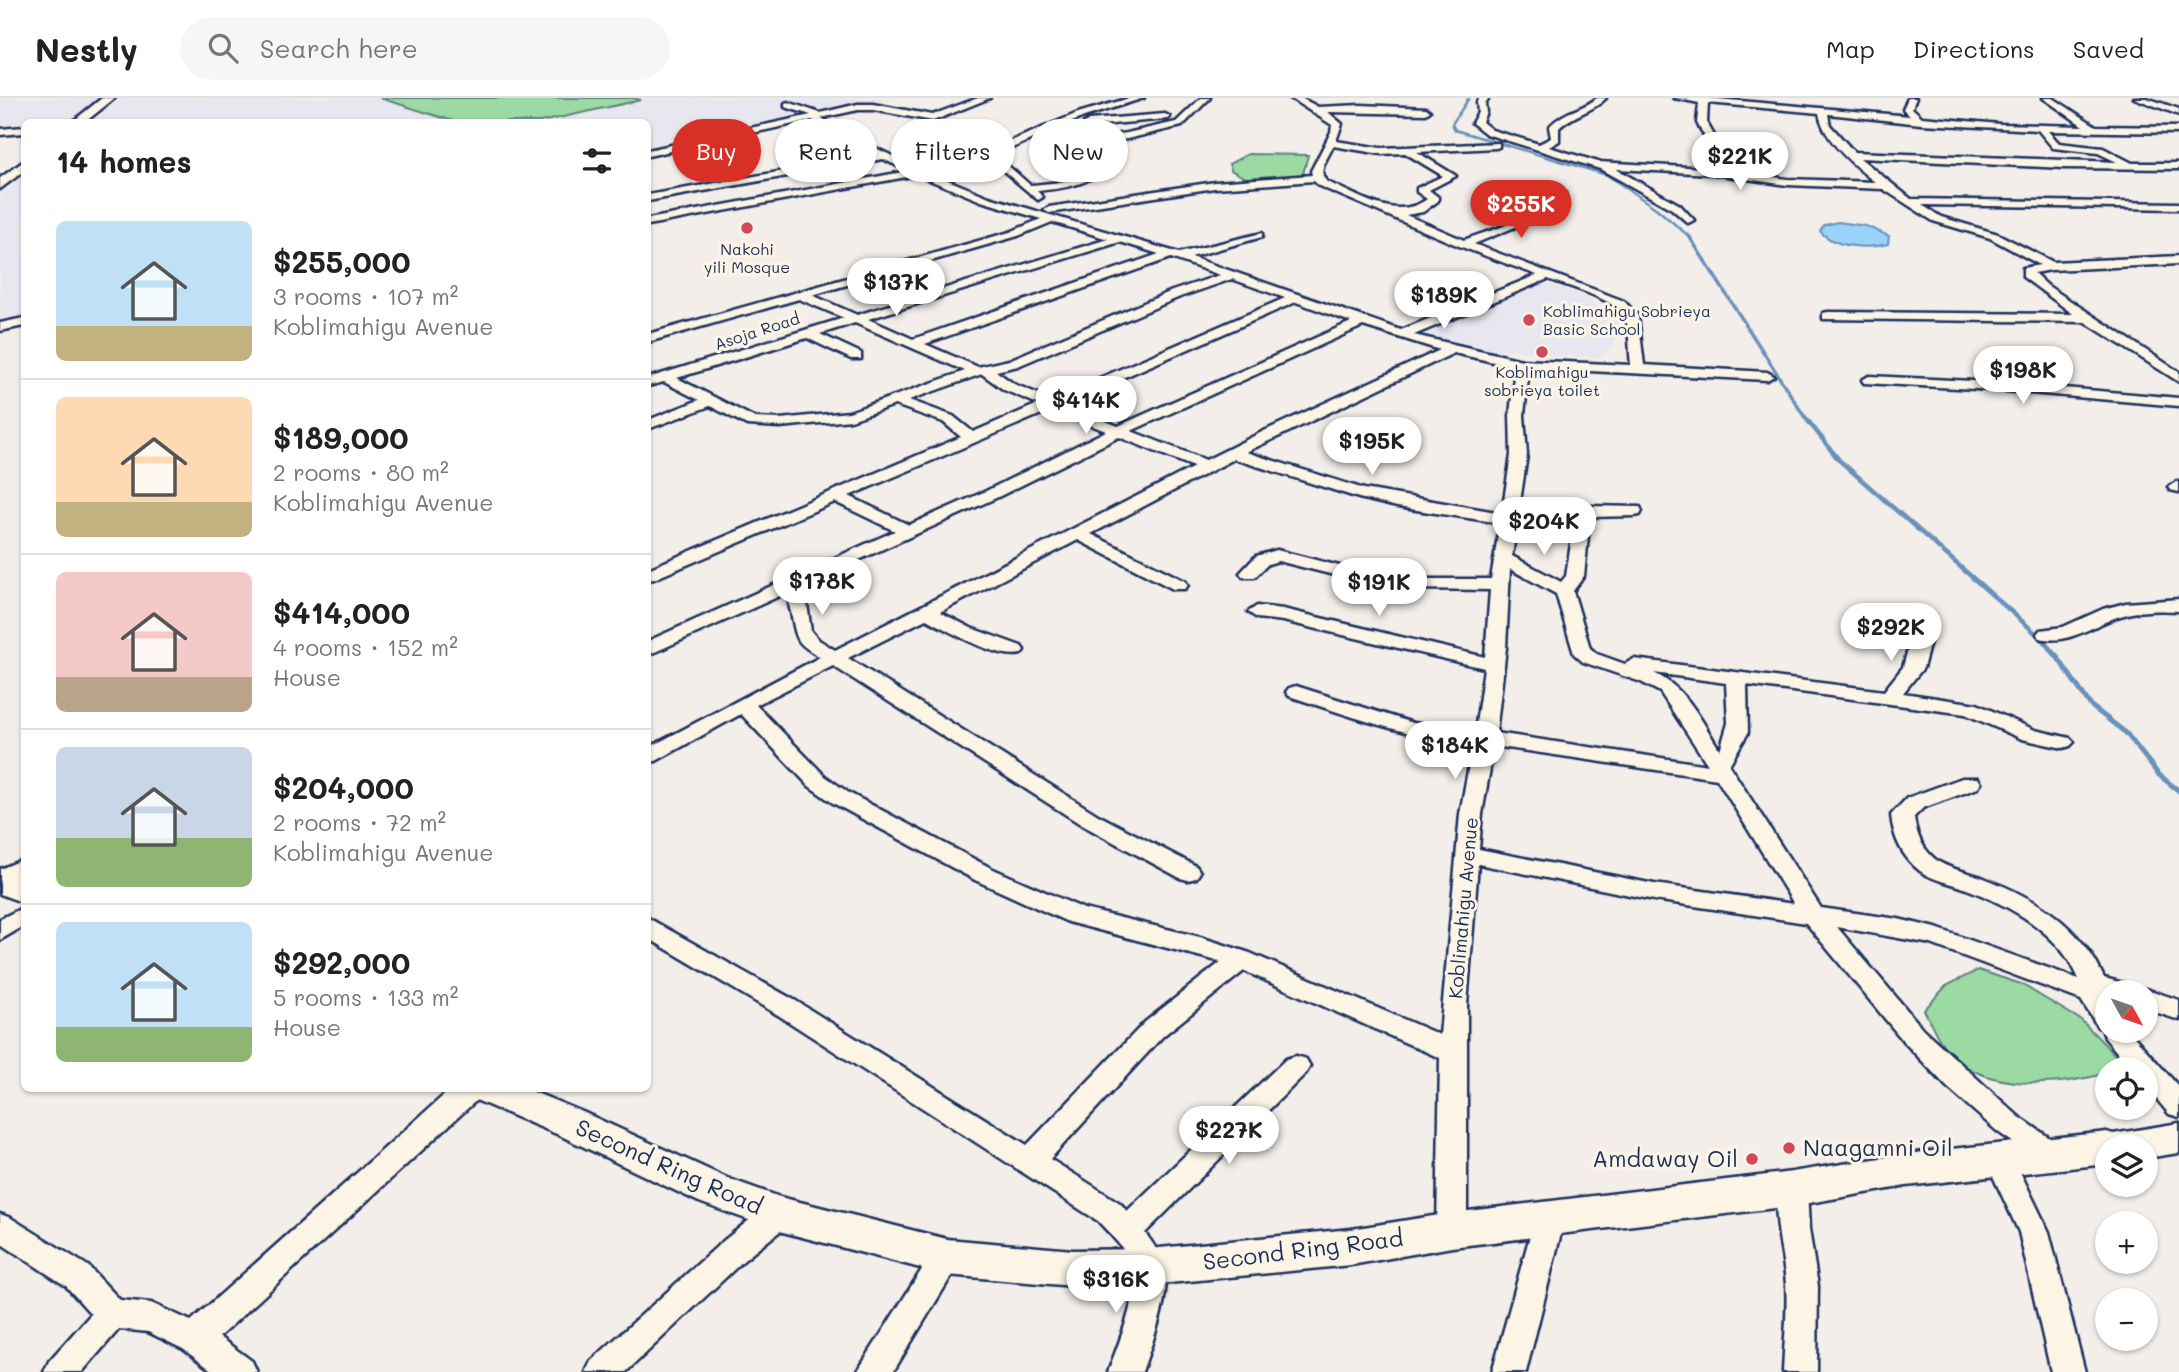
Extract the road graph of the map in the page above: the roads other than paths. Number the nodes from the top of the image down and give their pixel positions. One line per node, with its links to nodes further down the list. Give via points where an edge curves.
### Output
1 (109, 98): 25 (street)
2 (986, 98): 17 (street, via 933,118)
3 (1105, 98): 15 (street)
4 (1140, 98): 15 (street)
5 (1206, 98): 24 (street)
6 (1294, 98): 19 (street)
7 (1485, 98): 38 (street, via 1479,125)
8 (1602, 98): 38 (street, via 1594,106 1567,115 1554,127 1556,139)
9 (1678, 98): 13 (street)
10 (1912, 98): 29 (street, via 1907,109)
11 (2047, 98): 32 (street)
12 (2138, 98): 22 (street)
13 (1704, 100): 21 (street); 48 (street, via 1702,123)
14 (811, 103): 16 (street); 17 (street); 23 (street)
15 (1123, 103): 26 (street)
16 (789, 106)
17 (859, 107): 23 (street)
18 (1152, 107): 28 (street)
19 (1318, 110): 20 (street); 36 (street, via 1336,124)
20 (1426, 111)
21 (1823, 112): 29 (street); 41 (street, via 1825,125)
22 (2179, 112)
23 (816, 116): 40 (street); 42 (street, via 839,134)
24 (1188, 116): 28 (street); 35 (street, via 1183,122)
25 (82, 119)
26 (1072, 119)
27 (1128, 119): 28 (street)
28 (1132, 119)
29 (1921, 121): 30 (street)
30 (2042, 128): 32 (street); 45 (street, via 2056,146 2100,150)
31 (21, 130): 34 (street)
32 (2096, 130): 33 (street)
33 (2179, 130)
34 (0, 132)
35 (1128, 135)
36 (1331, 143): 39 (street); 51 (street, via 1316,171)
37 (1496, 145): 39 (street)
38 (1538, 149): 44 (street)
39 (1407, 150): 61 (street, via 1452,177 1420,190 1434,199 1425,208)
40 (651, 152)
41 (1852, 155): 45 (street); 55 (street)
42 (884, 156): 43 (street); 58 (street)
43 (891, 159)
44 (1598, 165): 48 (street); 63 (street, via 1676,206)
45 (2133, 166): 46 (street)
46 (2179, 166)
47 (21, 168): 54 (street)
48 (1730, 174): 55 (street, via 1787,182)
49 (1015, 176): 56 (street)
50 (891, 177): 64 (street)
51 (1317, 178): 61 (street, via 1330,189); 62 (street, via 1215,185)
52 (941, 182): 62 (street)
53 (1075, 182): 56 (street)
54 (0, 185)
55 (1884, 186): 59 (street)
56 (1029, 188): 62 (street)
57 (1561, 195): 67 (street, via 1533,216)
58 (651, 197)
59 (1908, 202): 60 (street); 70 (street, via 1949,224 2017,246)
60 (2179, 206)
61 (1390, 214): 67 (street)
62 (1050, 215): 66 (street); 73 (street, via 1014,234)
63 (1688, 220)
64 (651, 221)
65 (1258, 235): 68 (street)
66 (1119, 239): 68 (street); 77 (street, Asoja Road)
67 (1463, 244): 71 (street)
68 (1174, 256): 72 (street); 84 (street)
69 (2179, 260): 70 (street)
70 (2051, 265): 76 (street, via 2027,273)
71 (1548, 275): 82 (street); 88 (street, via 1629,311)
72 (1230, 276): 74 (street); 89 (street, via 1013,363)
73 (798, 294): 77 (street); 83 (street)
74 (1293, 299): 78 (street); 98 (street)
75 (1828, 316): 76 (street)
76 (2087, 318): 92 (street)
77 (856, 319): 81 (street, Asoja Road); 84 (street)
78 (1361, 322): 82 (street); 100 (street)
79 (21, 323): 80 (street)
80 (0, 327)
81 (808, 333): 86 (street); 91 (street, Asoja Road)
82 (1401, 335): 85 (street)
83 (651, 337)
84 (913, 343): 89 (street)
85 (1450, 350): 87 (street); 102 (street)
86 (856, 356)
87 (1522, 364): 88 (street); 106 (street, Koblimahigu Avenue, via 1519,455)
88 (1638, 369): 90 (street)
89 (981, 371): 95 (street); 98 (street)
90 (1767, 376)
91 (665, 377): 94 (street, Asoja Road); 96 (street)
92 (2179, 378)
93 (1869, 380): 97 (street)
94 (651, 381)
95 (894, 400): 96 (street, via 851,416 761,423); 101 (street, via 948,418)
96 (709, 401): 99 (street)
97 (2179, 402)
98 (1052, 403): 100 (street); 101 (street)
99 (651, 424)
100 (1120, 430): 103 (street); 107 (street, via 992,494)
101 (972, 438): 104 (street)
102 (1232, 453): 103 (street); 106 (street, via 1397,502)
103 (1206, 466): 108 (street)
104 (836, 496): 107 (street); 111 (street)
105 (1634, 511): 117 (street, via 1588,511 1582,515 1575,576)
106 (1508, 519): 109 (street, Koblimahigu Avenue)
107 (906, 530): 114 (street)
108 (1077, 534): 115 (street); 119 (street)
109 (1504, 559): 116 (street, Koblimahigu Avenue); 117 (street)
110 (651, 561): 111 (street)
111 (665, 568): 113 (street)
112 (1249, 573): 116 (street, via 1262,560 1277,555 1410,584)
113 (651, 574)
114 (813, 574): 123 (street); 125 (street, via 797,597 802,631)
115 (1179, 585)
116 (1499, 585): 127 (street, Koblimahigu Avenue)
117 (1564, 591): 126 (street, via 1581,650)
118 (2179, 605): 121 (street, via 2118,610 2078,630)
119 (927, 612): 124 (street, via 964,632); 125 (street)
120 (1257, 612): 127 (street)
121 (2048, 634)
122 (1920, 642): 130 (street, via 1913,668)
123 (651, 647)
124 (1014, 649)
125 (832, 659): 131 (street); 139 (street, via 1090,820)
126 (1608, 663): 128 (street); 135 (street, via 1667,688)
127 (1494, 665): 132 (street, Koblimahigu Avenue)
128 (1736, 677): 130 (street); 135 (street, via 1739,733)
129 (1296, 692): 132 (street, via 1408,729)
130 (1890, 697): 133 (street, via 1970,708 2029,735)
131 (743, 704): 134 (street); 146 (street, via 817,781 841,798 983,874 1077,916)
132 (1485, 738): 135 (street); 137 (street, Koblimahigu Avenue, via 1471,814)
133 (2063, 742)
134 (651, 754)
135 (1722, 769): 142 (street)
136 (1970, 783): 147 (street, via 1915,803 1902,815 1905,838 1929,866 2008,896 2042,916 2076,947)
137 (1469, 855): 142 (street, via 1654,892); 153 (street, Koblimahigu Avenue)
138 (21, 868): 140 (street)
139 (1188, 872)
140 (0, 879): 141 (street)
141 (21, 890)
142 (1813, 915): 147 (street, via 1936,937); 161 (street, via 1914,1037 1998,1115)
143 (21, 917): 145 (street)
144 (651, 929): 163 (street)
145 (0, 931)
146 (1241, 959): 153 (street); 163 (street, via 1154,1029)
147 (2092, 988): 148 (street); 149 (street)
148 (2095, 988)
149 (2095, 994)
150 (2158, 1003): 151 (street)
151 (2179, 1010)
152 (2124, 1043): 157 (street)
153 (1453, 1052): 166 (street, Koblimahigu Avenue)
154 (1296, 1066): 169 (street)
155 (467, 1092): 173 (street)
156 (494, 1092): 165 (street, Second Ring Road, via 713,1190)
157 (2179, 1106)
158 (2179, 1138): 159 (street)
159 (2158, 1141)
160 (2095, 1149): 161 (street, Second Ring Road)
161 (2050, 1153): 162 (street, Second Ring Road)
162 (2000, 1159): 164 (street, Second Ring Road); 181 (street, via 2034,1232)
163 (1030, 1161): 169 (street, via 1109,1212)
164 (1792, 1189): 167 (street, Second Ring Road); 180 (street, via 1802,1286)
165 (779, 1214): 170 (street, Second Ring Road); 176 (street)
166 (1452, 1215): 167 (street, Second Ring Road); 171 (street, Second Ring Road, via 1351,1247)
167 (1549, 1220): 179 (street)
168 (0, 1227): 172 (street, via 77,1276)
169 (1126, 1232): 171 (street)
170 (947, 1257): 171 (street, Second Ring Road, via 1073,1268); 177 (street)
171 (1149, 1267): 178 (street, via 1143,1320)
172 (112, 1314): 173 (street, via 151,1318); 174 (street)
173 (195, 1338): 175 (street)
174 (61, 1372)
175 (240, 1372)
176 (603, 1372)
177 (874, 1372)
178 (1125, 1372)
179 (1509, 1372)
180 (1800, 1372)
181 (2068, 1372)

